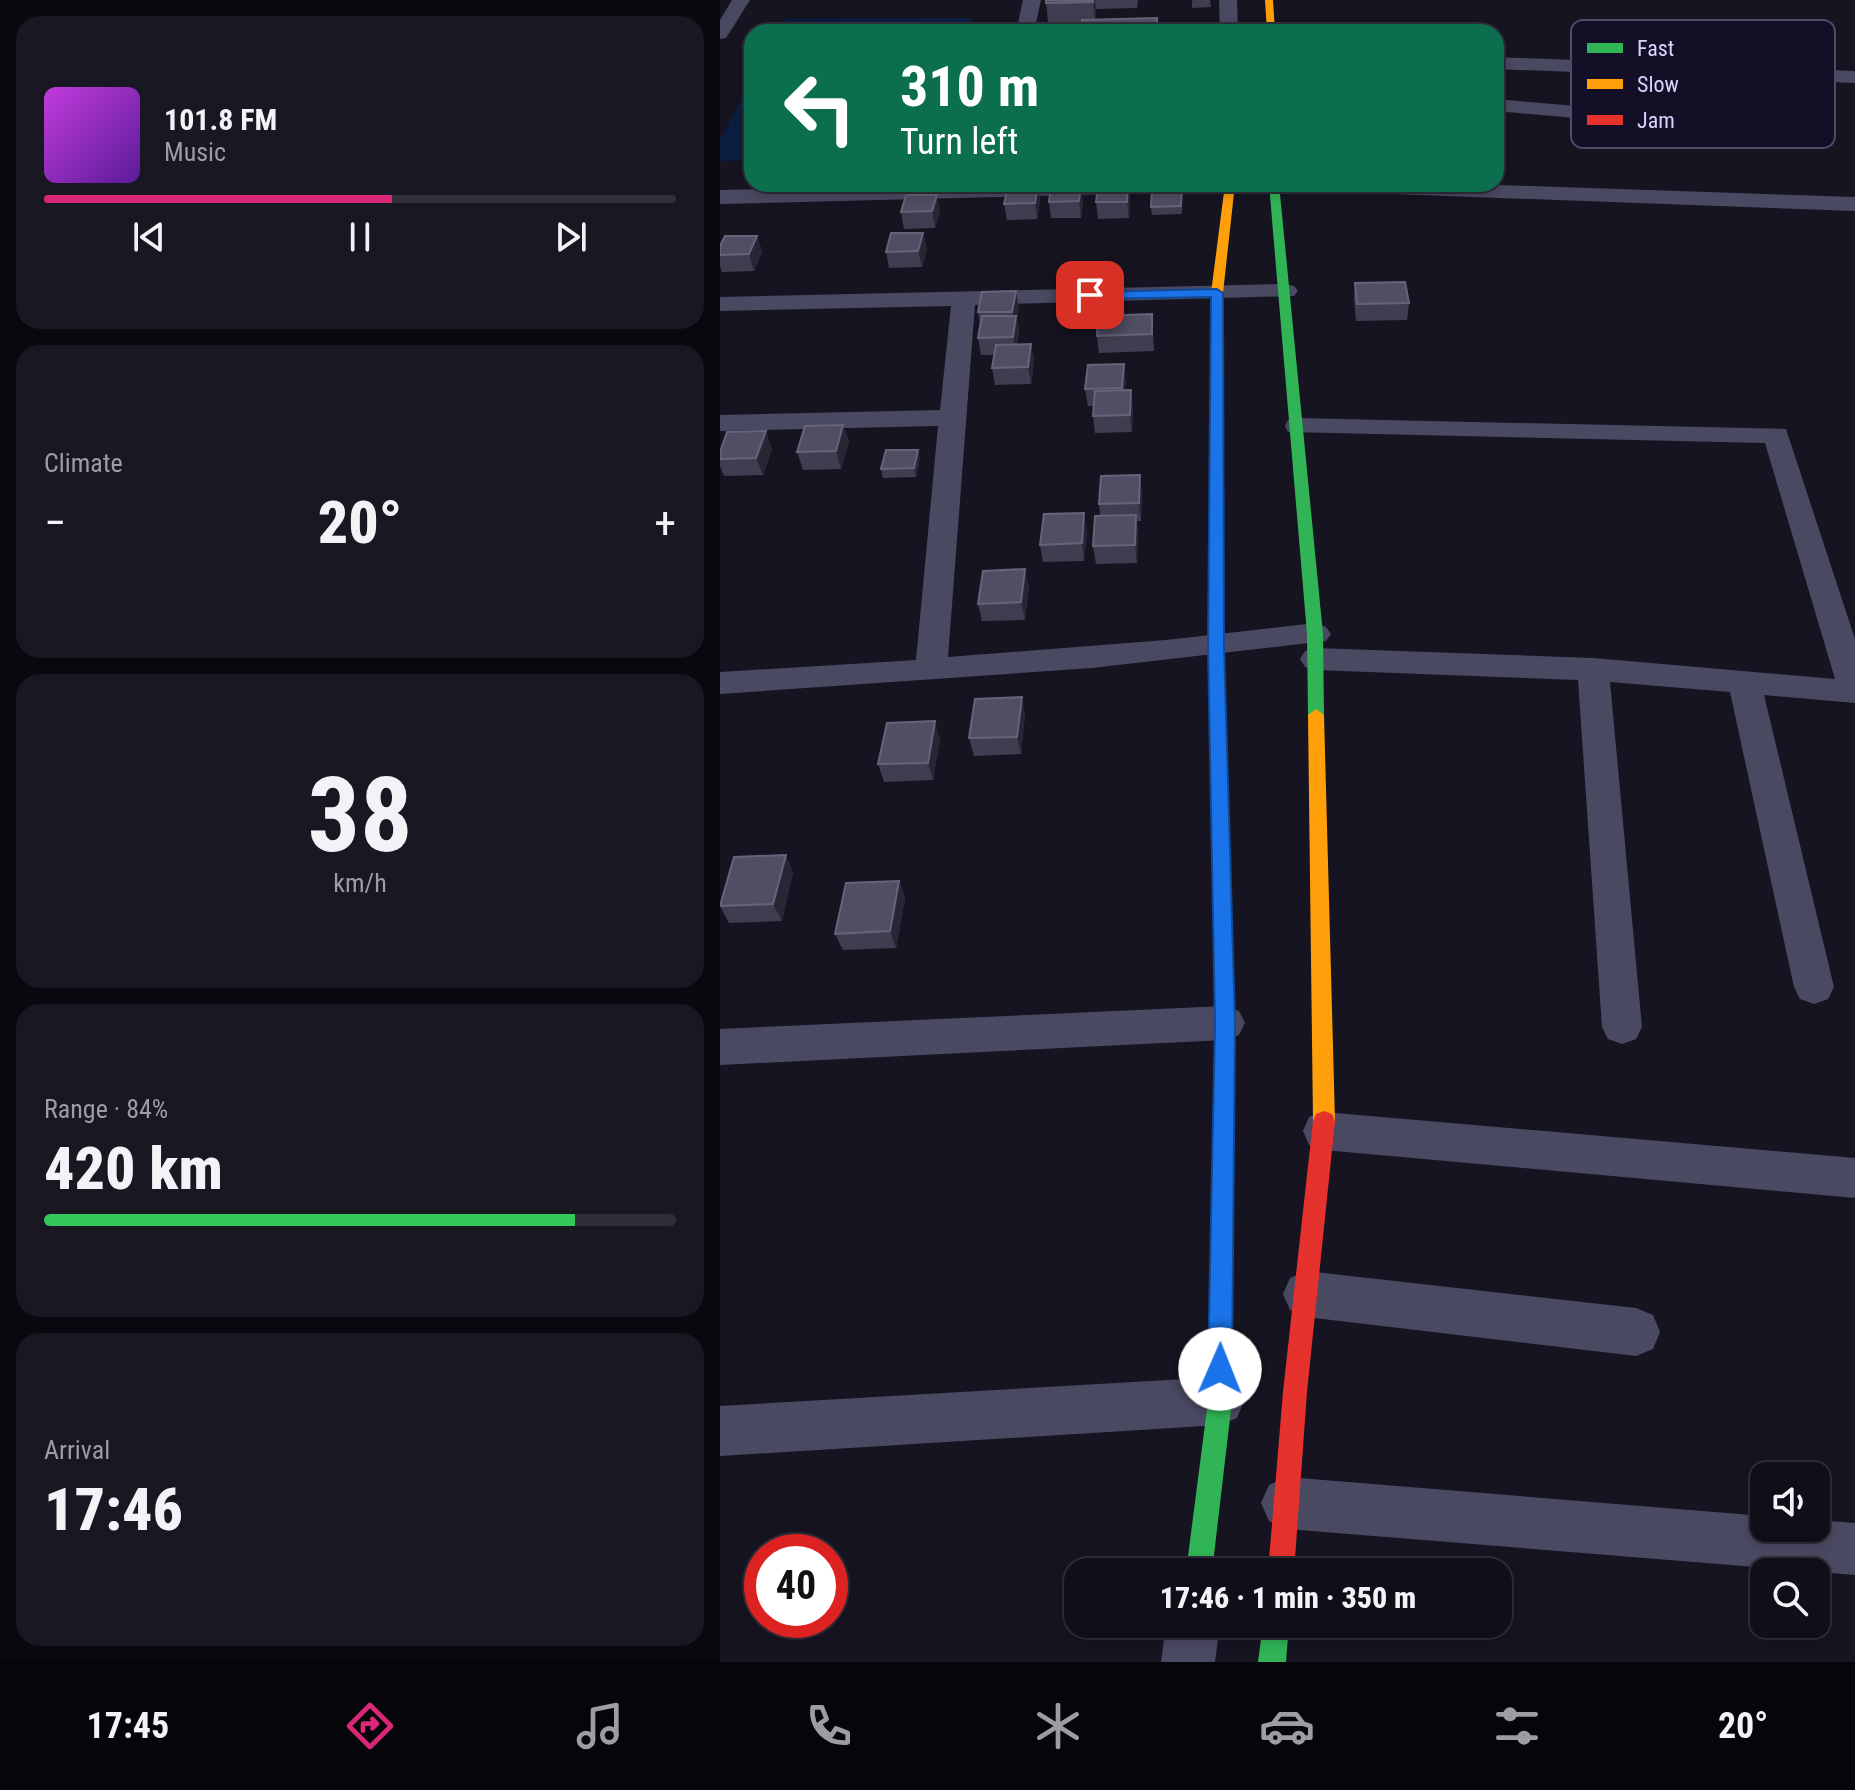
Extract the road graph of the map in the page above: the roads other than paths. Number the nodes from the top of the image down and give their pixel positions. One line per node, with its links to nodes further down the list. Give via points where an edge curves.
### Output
1 (741, 0): 8 (street)
2 (1032, 0): 5 (street)
3 (1228, 0): 6 (street)
4 (1269, 0): 7 (street)
5 (1027, 24)
6 (1229, 24)
7 (1270, 24)
8 (720, 34)
9 (1504, 63): 10 (street)
10 (1571, 66)
11 (1835, 76): 12 (street)
12 (1855, 77)
13 (1504, 106): 14 (street)
14 (1571, 112)
15 (870, 192): 19 (street)
16 (1229, 192): 22 (street)
17 (1275, 192): 21 (street)
18 (1504, 192): 20 (street)
19 (720, 197)
20 (1855, 204)
21 (1286, 291): 22 (street); 27 (street)
22 (1217, 293): 23 (street); 28 (street)
23 (964, 297): 24 (street); 25 (street)
24 (720, 304)
25 (952, 418): 26 (street); 31 (street)
26 (720, 423)
27 (1298, 426): 29 (street); 34 (street, via 1776,435)
28 (1216, 646): 29 (street); 31 (street); 36 (street)
29 (1315, 646): 30 (street); 39 (street)
30 (1593, 669): 32 (street); 37 (street)
31 (931, 670): 33 (street)
32 (1744, 682): 34 (street); 35 (street)
33 (720, 683)
34 (1855, 691)
35 (1814, 987)
36 (1225, 1023): 38 (street); 43 (street)
37 (1622, 1027)
38 (720, 1047)
39 (1324, 1131): 40 (street); 41 (street)
40 (1855, 1178)
41 (1306, 1294): 42 (street); 45 (street)
42 (1636, 1332)
43 (1220, 1401): 44 (street); 47 (street)
44 (720, 1431)
45 (1287, 1503): 46 (street); 48 (street)
46 (1855, 1549)
47 (1201, 1558)
48 (1282, 1558)
49 (1191, 1638): 51 (street)
50 (1275, 1638): 52 (street)
51 (1188, 1662)
52 (1272, 1662)

